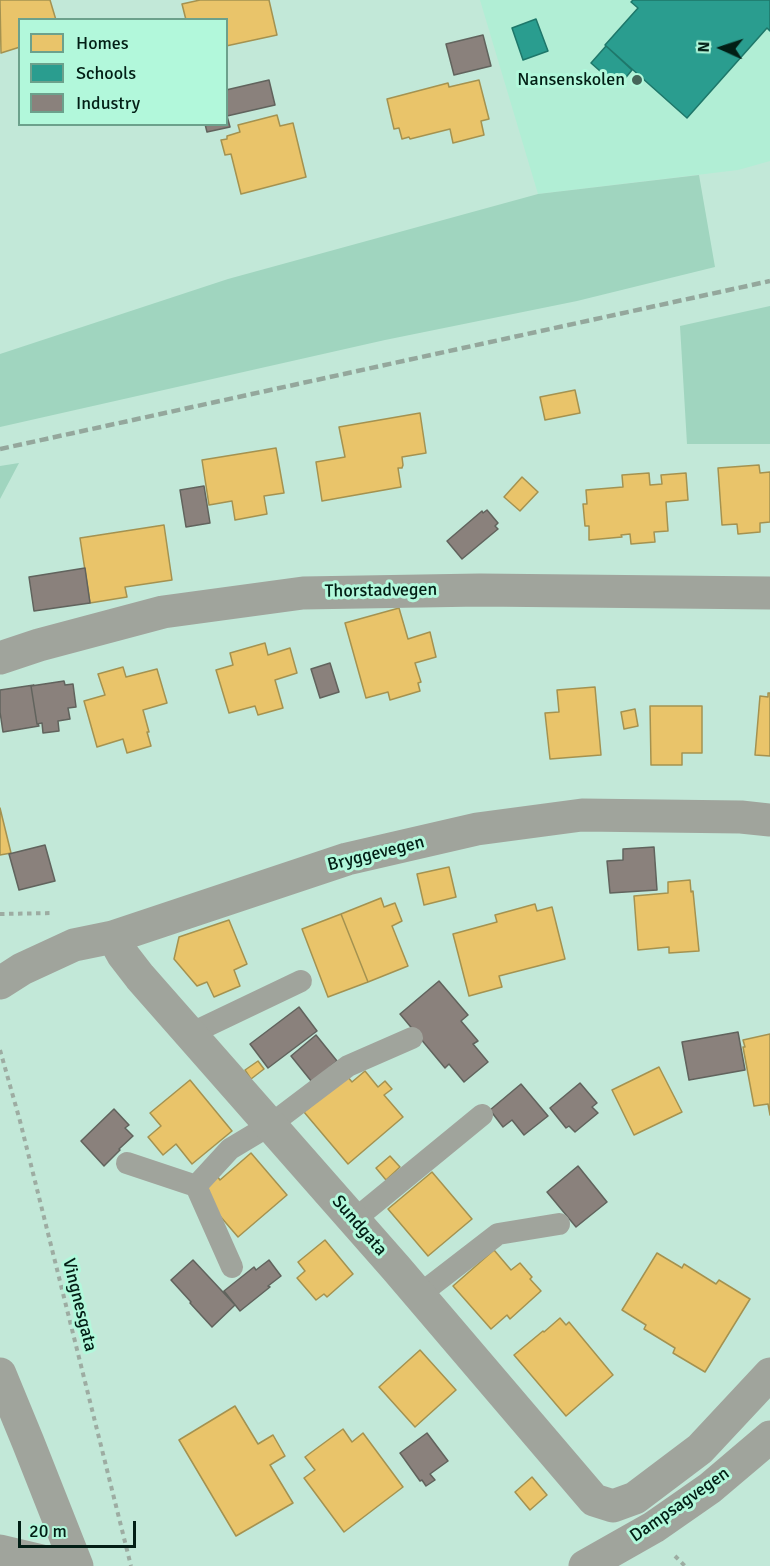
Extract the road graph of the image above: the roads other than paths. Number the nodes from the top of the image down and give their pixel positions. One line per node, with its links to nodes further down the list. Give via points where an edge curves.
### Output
1 (770, 593): 2 (street, Thorstadvegen, via 303,593 164,612)
2 (0, 658)
3 (770, 820): 4 (street, Bryggevegen, via 582,815 477,829 347,859)
4 (113, 937): 6 (street, Bryggevegen, via 74,945); 7 (street, Sundgata, via 140,977)
5 (301, 981): 7 (lane)
6 (0, 983)
7 (190, 1034): 10 (street, Sundgata)
8 (412, 1038): 10 (lane, via 348,1066)
9 (482, 1115): 13 (lane)
10 (270, 1125): 12 (lane, via 230,1149); 13 (street, Sundgata)
11 (127, 1163): 12 (lane)
12 (196, 1185): 15 (lane)
13 (354, 1220): 16 (street, Sundgata)
14 (560, 1224): 16 (lane, via 498,1233)
15 (232, 1267)
16 (419, 1295): 18 (street, Sundgata, via 594,1500 613,1506 635,1498 700,1449)
17 (0, 1374): 22 (street)
18 (770, 1374)
19 (770, 1437): 23 (street, Dampsagvegen, via 710,1488 654,1527)
20 (0, 1551): 21 (street)
21 (63, 1566)
22 (77, 1566)
23 (585, 1566)

